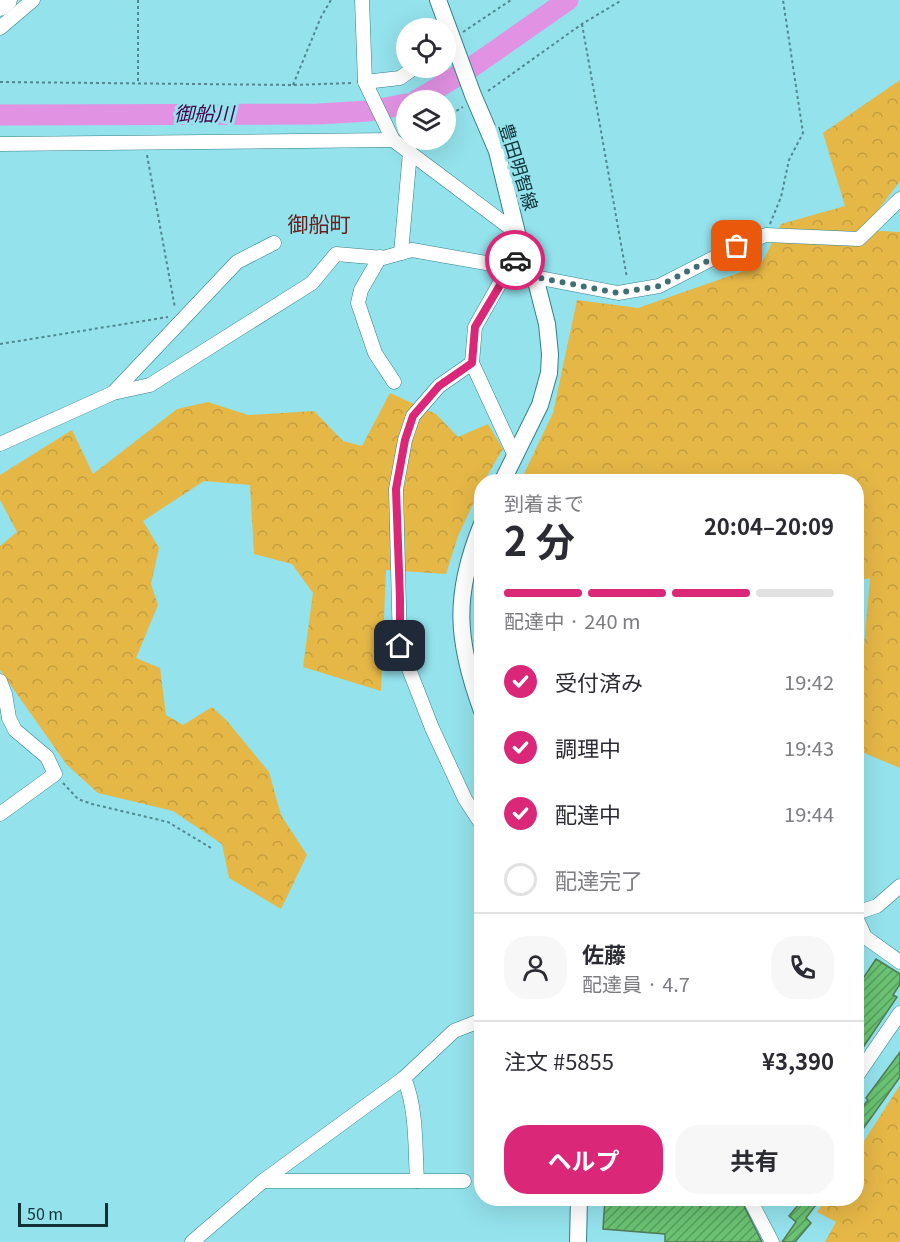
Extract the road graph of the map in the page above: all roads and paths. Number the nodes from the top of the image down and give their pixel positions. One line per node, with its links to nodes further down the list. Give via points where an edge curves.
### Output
1 (7, 0): 10 (highway)
2 (33, 0): 13 (street)
3 (138, 0): 18 (path)
4 (331, 0): 19 (path)
5 (362, 0): 20 (street)
6 (438, 0): 11 (main road, 豊田明智線)
7 (510, 0): 14 (path)
8 (622, 0): 12 (path)
9 (783, 0): 28 (path, via 803,133 789,160)
10 (0, 6)
11 (443, 18)
12 (582, 24): 21 (path); 35 (path)
13 (0, 28)
14 (456, 36)
15 (456, 57): 21 (main road, 豊田明智線)
16 (400, 78): 20 (street)
17 (0, 82): 18 (path)
18 (138, 83): 19 (path)
19 (293, 85): 20 (path)
20 (366, 85): 23 (street)
21 (474, 98): 22 (path); 29 (main road, 豊田明智線, via 497,151)
22 (456, 110)
23 (393, 140): 24 (street); 26 (street)
24 (145, 143): 25 (street); 36 (path, via 176,315)
25 (0, 144)
26 (410, 153): 29 (street); 31 (street)
27 (900, 199): 28 (street, via 859,238)
28 (766, 235): 35 (street, via 659,286)
29 (520, 240): 33 (street); 34 (main road, 豊田明智線)
30 (274, 243): 39 (street, via 237,262)
31 (401, 253): 32 (street); 33 (street, via 412,250)
32 (380, 257): 38 (street, via 358,303 375,353); 39 (street, via 336,254 312,284 150,385)
33 (509, 267): 37 (street, via 475,327)
34 (535, 277): 35 (street); 41 (main road, 豊田明智線, via 547,324 549,373 540,405)
35 (629, 292)
36 (0, 344)
37 (472, 363): 41 (street); 47 (street, via 439,386 413,416 396,489 400,646 437,738)
38 (394, 382)
39 (113, 393): 40 (street)
40 (0, 444)
41 (515, 456): 42 (main road, 豊田明智線)
42 (506, 474)
43 (474, 547): 45 (main road, via 464,575 460,618 465,662)
44 (0, 681): 46 (street, via 15,730 47,757)
45 (474, 688)
46 (55, 774): 48 (street); 49 (path, via 78,799 168,822)
47 (474, 813)
48 (0, 814)
49 (211, 848)
50 (900, 886): 51 (street, via 877,906)
51 (864, 910)
52 (864, 944): 53 (street)
53 (900, 962)
54 (900, 1013): 56 (street)
55 (474, 1023): 57 (street, via 454,1031)
56 (864, 1065)
57 (404, 1077): 58 (street); 59 (street, via 410,1090)
58 (263, 1181): 59 (street); 63 (street)
59 (417, 1181): 60 (street)
60 (464, 1181)
61 (579, 1206): 64 (main road)
62 (753, 1206): 65 (street)
63 (192, 1242)
64 (578, 1242)
65 (772, 1242)

